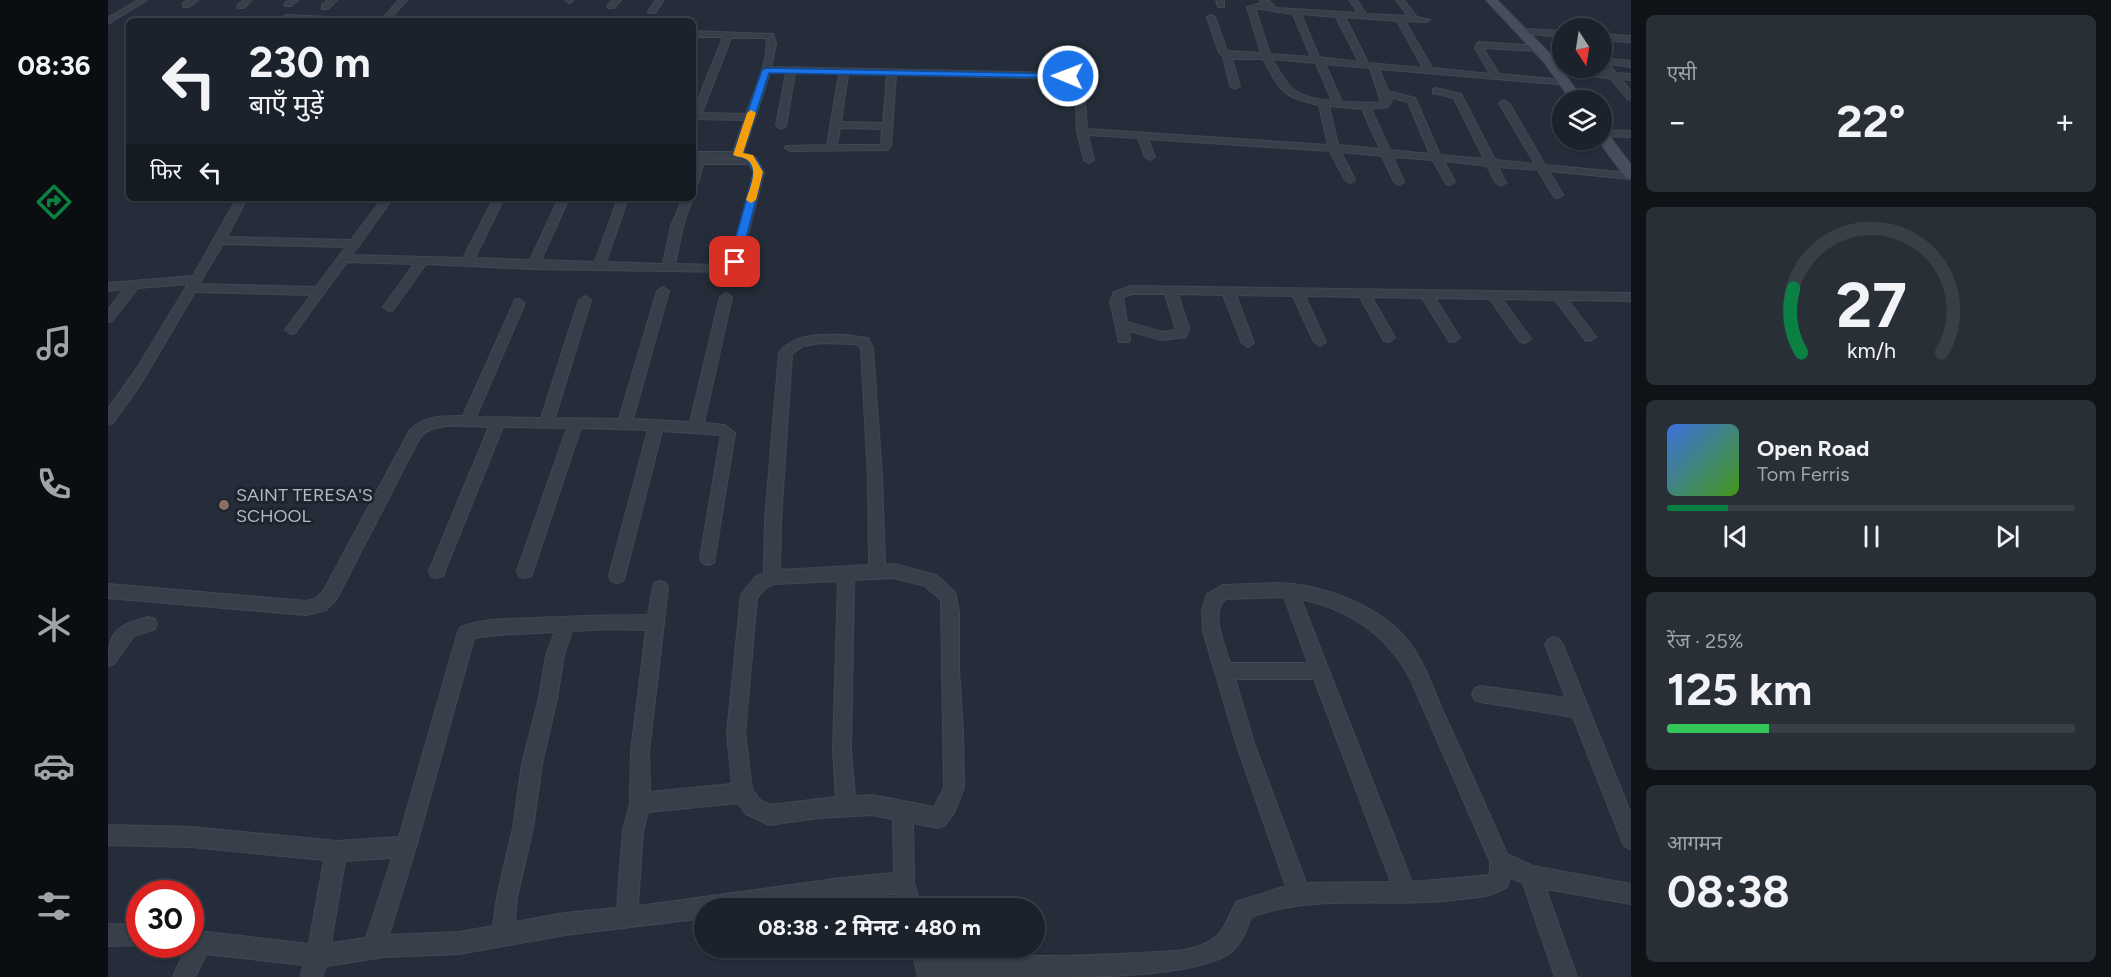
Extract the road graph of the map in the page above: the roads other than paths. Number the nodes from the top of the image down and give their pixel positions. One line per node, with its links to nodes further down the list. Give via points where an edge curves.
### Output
1 (143, 0): 21 (street)
2 (333, 0): 10 (street)
3 (403, 0): 17 (street)
4 (660, 0): 11 (street)
5 (1310, 0): 13 (street)
6 (1353, 0): 15 (street)
7 (1400, 0): 19 (street)
8 (1491, 0): 22 (street)
9 (1265, 3): 12 (street, via 1274,10); 30 (street, via 1251,7)
10 (325, 7)
11 (652, 11)
12 (1296, 11): 13 (street); 31 (street)
13 (1317, 13): 14 (street)
14 (1340, 14): 15 (street); 34 (street)
15 (1364, 16): 18 (street)
16 (1211, 17): 29 (street, via 1222,51)
17 (387, 18)
18 (1400, 19): 19 (street); 37 (street)
19 (1413, 19): 20 (street)
20 (1426, 20)
21 (108, 22)
22 (1523, 31): 24 (street); 28 (street)
23 (696, 33): 25 (street)
24 (1552, 33)
25 (728, 35): 36 (street, via 770,36); 54 (street)
26 (1612, 38): 27 (street)
27 (1631, 39)
28 (1537, 48): 35 (street); 41 (street, via 1481,44 1479,48)
29 (1227, 55): 30 (street); 45 (street)
30 (1266, 56): 31 (street); 50 (street, via 1288,91 1299,98)
31 (1317, 60): 34 (street); 52 (street)
32 (1612, 63): 33 (street)
33 (1631, 64)
34 (1369, 65): 37 (street); 48 (street)
35 (1551, 65): 44 (street)
36 (766, 70): 38 (street); 56 (street)
37 (1429, 70): 41 (street)
38 (791, 72): 39 (street); 58 (street)
39 (844, 73): 40 (street); 57 (street)
40 (892, 74): 59 (street); 60 (street, via 1068,76 1079,82)
41 (1496, 76): 44 (street)
42 (1612, 76): 43 (street); 49 (street)
43 (1631, 77)
44 (1565, 83): 46 (street)
45 (1235, 86)
46 (1570, 90)
47 (1436, 91): 76 (street, via 1458,96)
48 (1384, 93): 53 (street, via 1385,105); 71 (street, via 1412,100)
49 (1631, 97)
50 (1323, 101): 52 (street); 66 (street)
51 (1504, 103): 77 (street)
52 (1338, 104): 53 (street)
53 (1365, 105): 68 (street)
54 (696, 114)
55 (696, 116): 56 (street)
56 (750, 117): 69 (street)
57 (837, 125): 59 (street); 65 (street)
58 (781, 126)
59 (888, 126): 65 (street, via 884,148)
60 (1082, 131): 63 (street); 75 (street)
61 (1612, 134): 62 (street)
62 (1631, 134)
63 (1142, 136): 66 (street); 70 (street)
64 (790, 148): 65 (street)
65 (832, 148)
66 (1334, 148): 68 (street); 79 (street)
67 (1612, 148): 78 (street)
68 (1385, 152): 71 (street); 80 (street)
69 (738, 155): 72 (street); 74 (street)
70 (1150, 157)
71 (1436, 157): 76 (street); 81 (street)
72 (696, 159)
73 (696, 159): 74 (street)
74 (751, 159): 97 (street, via 759,172 731,268)
75 (1089, 160)
76 (1489, 163): 77 (street); 82 (street)
77 (1541, 169): 78 (street); 83 (street)
78 (1631, 176)
79 (1350, 180)
80 (1399, 182)
81 (1450, 182)
82 (1501, 183)
83 (1558, 195)
84 (240, 201): 90 (street)
85 (386, 201): 91 (street)
86 (498, 201): 94 (street)
87 (563, 201): 95 (street)
88 (622, 201): 96 (street)
89 (687, 201): 97 (street)
90 (219, 240): 91 (street); 98 (street)
91 (357, 244): 92 (street)
92 (345, 258): 93 (street); 102 (street)
93 (422, 261): 94 (street); 114 (street)
94 (467, 262): 95 (street)
95 (533, 265): 96 (street)
96 (599, 266): 97 (street)
97 (668, 267)
98 (194, 284): 99 (street); 102 (street); 125 (street)
99 (134, 285): 100 (street); 115 (street)
100 (108, 287)
101 (1170, 290): 104 (street); 116 (street, via 1131,290 1118,295); 116 (street, via 1183,328 1181,334 1162,336)
102 (320, 291): 117 (street)
103 (663, 291): 130 (street)
104 (1228, 291): 105 (street); 124 (street)
105 (1297, 292): 106 (street); 123 (street)
106 (1365, 293): 107 (street); 121 (street)
107 (1426, 294): 108 (street); 119 (street)
108 (1493, 295): 109 (street); 122 (street)
109 (1558, 296): 112 (street); 118 (street)
110 (726, 297): 132 (street)
111 (585, 300): 128 (street)
112 (1629, 300)
113 (519, 303): 126 (street)
114 (389, 307)
115 (108, 318)
116 (1121, 325): 120 (street)
117 (291, 330)
118 (1590, 337)
119 (1454, 338)
120 (1124, 339)
121 (1389, 339)
122 (1525, 339)
123 (1320, 342)
124 (1248, 343)
125 (108, 419)
126 (468, 420): 127 (street); 141 (street, via 438,421 423,426 415,434 330,595 320,605 306,608)
127 (498, 421): 128 (street); 134 (street)
128 (547, 422): 129 (street)
129 (576, 423): 130 (street); 135 (street)
130 (625, 424): 131 (street)
131 (656, 426): 132 (street); 138 (street)
132 (696, 427): 133 (street, via 728,433)
133 (708, 558)
134 (437, 571)
135 (525, 571)
136 (877, 571): 137 (street); 139 (street, via 867,348 862,341 852,339 816,340 797,343 786,352); 155 (street, via 930,580 949,597 951,612 954,788 938,818)
137 (846, 572): 139 (street); 154 (street, via 842,750)
138 (617, 576)
139 (772, 577): 152 (street, via 761,582 749,596 736,733)
140 (660, 588): 143 (street)
141 (108, 591)
142 (1290, 591): 148 (street, via 1223,592 1214,599 1210,610 1212,631); 149 (street); 160 (street, via 1320,597 1373,622 1406,652)
143 (655, 623): 145 (street); 153 (street, via 640,752)
144 (149, 624): 147 (street, via 128,630)
145 (566, 625): 158 (street, via 467,632); 170 (street, via 555,655 532,764)
146 (1554, 645): 151 (street)
147 (108, 658)
148 (1224, 671): 149 (street); 165 (street, via 1245,743)
149 (1320, 671): 163 (street)
150 (1481, 694): 151 (street)
151 (1579, 709): 157 (street)
152 (743, 793): 153 (street); 154 (street, via 753,807 769,815)
153 (640, 803): 167 (street, via 633,831)
154 (846, 807): 155 (street, via 872,806)
155 (903, 812): 162 (street)
156 (108, 835): 159 (street, via 191,837)
157 (1631, 839)
158 (406, 847): 159 (street); 172 (street)
159 (337, 851): 173 (street)
160 (1500, 861): 161 (street); 163 (street, via 1500,880 1492,885)
161 (1532, 876): 164 (street); 178 (street)
162 (904, 883): 166 (street); 167 (street, via 758,898)
163 (1405, 891): 165 (street)
164 (1631, 894)
165 (1300, 896): 175 (street, via 1265,900 1243,909 1233,936 1223,944 1209,953 1171,962 1048,968)
166 (907, 898)
167 (627, 918): 170 (street)
168 (108, 935): 169 (street)
169 (126, 936)
170 (503, 936): 172 (street)
171 (204, 942): 173 (street)
172 (374, 948): 173 (street)
173 (318, 956): 177 (street)
174 (190, 958): 176 (street)
175 (927, 963)
176 (184, 977)
177 (311, 977)
178 (1566, 977)

